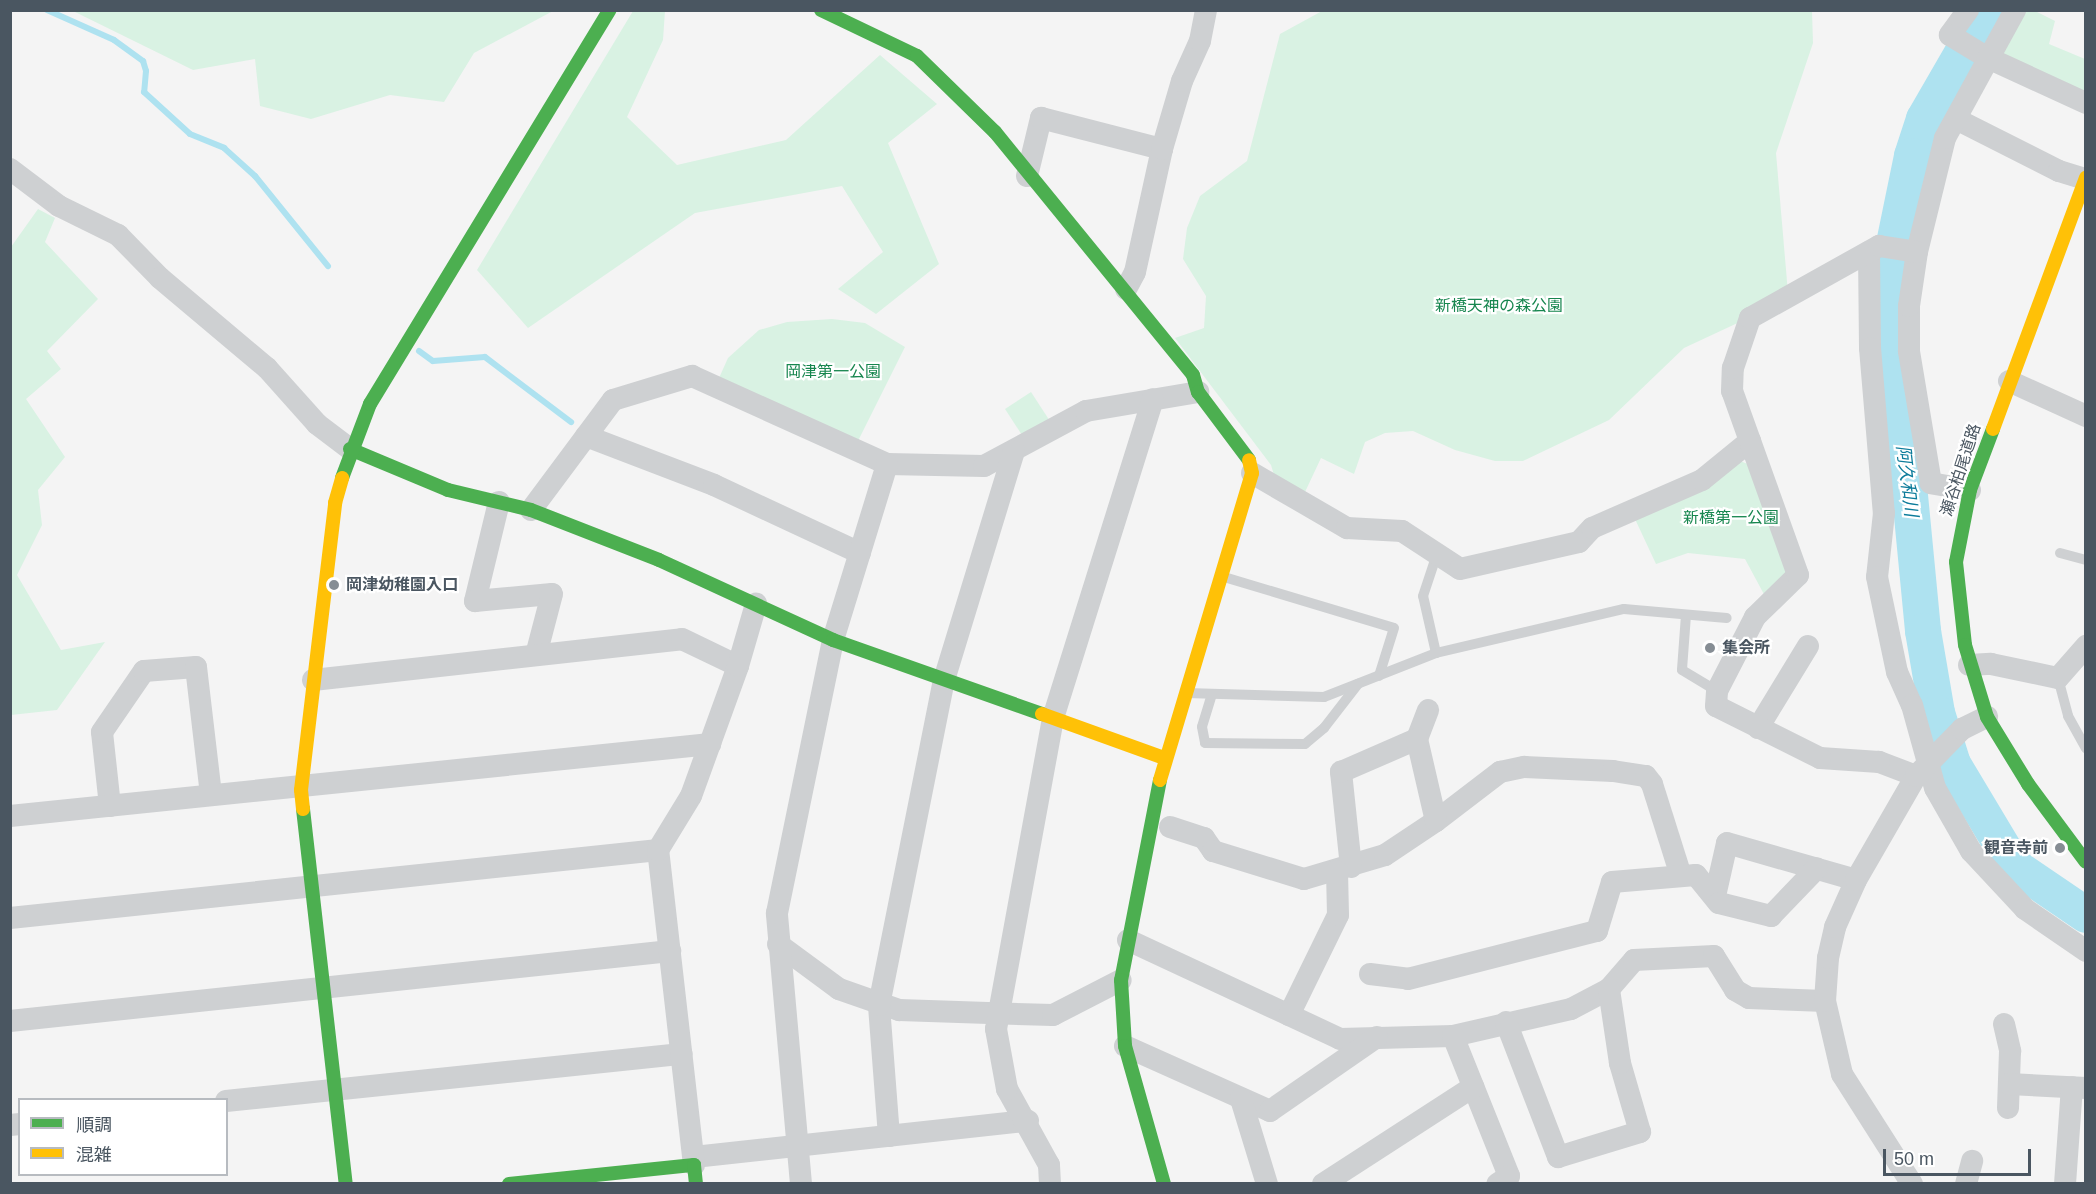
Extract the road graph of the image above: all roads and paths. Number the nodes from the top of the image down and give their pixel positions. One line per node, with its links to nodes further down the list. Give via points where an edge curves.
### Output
1 (610, 10): 22 (street, via 370,404)
2 (821, 10): 11 (street, via 917,56 995,132)
3 (1206, 10): 9 (street, via 1200,41 1182,81)
4 (1968, 10): 6 (street, via 1950,35)
5 (2015, 10): 6 (street)
6 (1984, 56): 7 (street); 8 (street)
7 (2085, 103)
8 (1956, 118): 12 (street, via 2059,171); 14 (street, via 1945,138)
9 (1162, 149): 11 (street, via 1041,118); 15 (street, via 1135,272)
10 (10, 169): 22 (street, via 59,206 118,235 160,278 267,368 316,424)
11 (1027, 176): 15 (street)
12 (2085, 179): 16 (street, 瀬谷柏尾道路)
13 (1874, 249): 14 (street); 21 (street, via 1750,318 1733,368 1732,391); 60 (street, via 1870,348 1884,513 1877,577 1897,672 1912,705)
14 (1913, 252): 26 (street, via 1910,351 1931,483)
15 (1126, 289): 17 (street, via 1194,375)
16 (2009, 381): 19 (street); 26 (street, 瀬谷柏尾道路)
17 (1198, 392): 18 (street); 25 (street, via 1249,458)
18 (1154, 399): 23 (street, via 1086,411); 54 (street)
19 (2085, 416)
20 (586, 436): 24 (street, via 613,400 692,376); 28 (street); 29 (street, via 714,485)
21 (1750, 441): 31 (street, via 1702,480 1592,528 1578,542 1460,569); 49 (street, via 1798,575 1755,617)
22 (350, 449): 27 (street, via 448,490); 46 (street, via 335,503)
23 (1014, 451): 24 (street, via 984,466); 47 (street)
24 (887, 464): 29 (street)
25 (1252, 473): 31 (street, via 1347,528 1402,531); 33 (street)
26 (1970, 490): 42 (street, 瀬谷柏尾道路, via 1956,562 1957,594)
27 (499, 502): 28 (street); 41 (street, via 475,601 552,594)
28 (531, 510): 34 (street, via 659,560)
29 (860, 553): 37 (street)
30 (2060, 553): 32 (lane)
31 (1437, 554): 40 (lane, via 1423,597)
32 (2085, 560)
33 (1220, 576): 44 (lane, via 1394,628); 50 (street)
34 (756, 604): 37 (street); 43 (street)
35 (1686, 615): 36 (lane); 40 (lane, via 1623,609); 49 (lane, via 1682,670)
36 (1727, 618)
37 (833, 640): 47 (street); 77 (street, via 777,913)
38 (1808, 646): 55 (street)
39 (2085, 646): 45 (street)
40 (1436, 653): 44 (lane)
41 (536, 655): 43 (street, via 682,639); 46 (street)
42 (1969, 665): 45 (street, via 1991,664); 53 (street, 瀬谷柏尾道路)
43 (738, 666): 57 (street)
44 (1379, 676): 48 (lane)
45 (2058, 678): 58 (lane, via 2068,716)
46 (312, 680): 61 (street)
47 (944, 680): 54 (street); 85 (street)
48 (1358, 683): 51 (lane, via 1324,697); 51 (lane, via 1324,728 1305,744 1205,743 1202,727)
49 (1717, 691): 55 (street, via 1716,706)
50 (1184, 693): 51 (lane); 59 (street)
51 (1212, 694)
52 (1428, 710): 56 (street)
53 (1987, 717): 60 (street, via 1962,729); 68 (street, 瀬谷柏尾道路, via 2028,784)
54 (1053, 718): 59 (street); 86 (street)
55 (1758, 728): 60 (street, via 1820,758)
56 (1417, 739): 65 (street); 70 (street, via 1341,772)
57 (710, 744): 61 (street); 67 (street, via 692,796)
58 (2085, 748)
59 (1164, 758): 66 (street)
60 (1926, 764): 72 (street); 79 (street, via 1939,796 1971,851 2025,909)
61 (302, 784): 62 (street); 73 (street)
62 (211, 794): 63 (street); 63 (street, via 196,667 144,671 102,732)
63 (110, 806): 64 (street)
64 (10, 816)
65 (1436, 821): 70 (street, via 1385,855); 71 (street, via 1500,772 1524,766 1646,776 1652,784)
66 (1161, 824): 70 (street, via 1204,838 1213,850 1304,879); 76 (street)
67 (658, 850): 73 (street); 78 (street)
68 (2085, 862)
69 (1817, 868): 72 (street); 74 (street, via 1771,916 1719,903); 74 (street, via 1727,843)
70 (1344, 869): 87 (street, via 1338,915)
71 (1681, 876): 74 (street, via 1696,875); 80 (street, via 1612,882 1598,931 1408,979)
72 (1856, 880): 84 (street, via 1835,927)
73 (310, 885): 75 (street); 82 (street)
74 (1715, 896)
75 (10, 918)
76 (1128, 940): 81 (street); 87 (street)
77 (778, 944): 85 (street, via 839,989); 104 (street)
78 (670, 951): 82 (street); 94 (street)
79 (2085, 951)
80 (1370, 974)
81 (1120, 980): 86 (street, via 1053,1015); 93 (street)
82 (322, 986): 88 (street); 98 (street)
83 (1609, 989): 84 (street, via 1634,960 1714,956 1735,990 1749,998); 89 (street, via 1571,1009); 89 (street, via 1620,1064 1640,1132 1558,1157)
84 (1825, 1001): 115 (street, via 1842,1074)
85 (879, 1005): 86 (street, via 899,1010); 103 (street)
86 (998, 1013): 102 (street, via 996,1029 1007,1089)
87 (1289, 1015): 92 (street, via 1340,1039)
88 (10, 1021)
89 (1506, 1022): 91 (street)
90 (2004, 1024): 95 (street, via 2010,1051)
91 (1452, 1036): 92 (street); 96 (street)
92 (1378, 1037): 99 (street, via 1270,1111)
93 (1125, 1046): 99 (street); 111 (street)
94 (682, 1054): 98 (street); 106 (street)
95 (2009, 1084): 97 (street); 101 (street)
96 (1473, 1087): 113 (street); 114 (street, via 1509,1176)
97 (2079, 1088): 117 (street)
98 (334, 1089): 100 (street); 107 (street)
99 (1241, 1099): 112 (street)
100 (228, 1101)
101 (2008, 1108)
102 (1028, 1122): 103 (street); 110 (street, via 1049,1165)
103 (889, 1136): 104 (street)
104 (797, 1146): 106 (street); 109 (street)
105 (1972, 1161): 116 (street)
106 (695, 1168): 108 (street)
107 (346, 1184)
108 (509, 1184)
109 (801, 1184)
110 (1050, 1184)
111 (1164, 1184)
112 (1267, 1184)
113 (1323, 1184)
114 (1497, 1184)
115 (1912, 1184)
116 (1966, 1184)
117 (2065, 1184)

